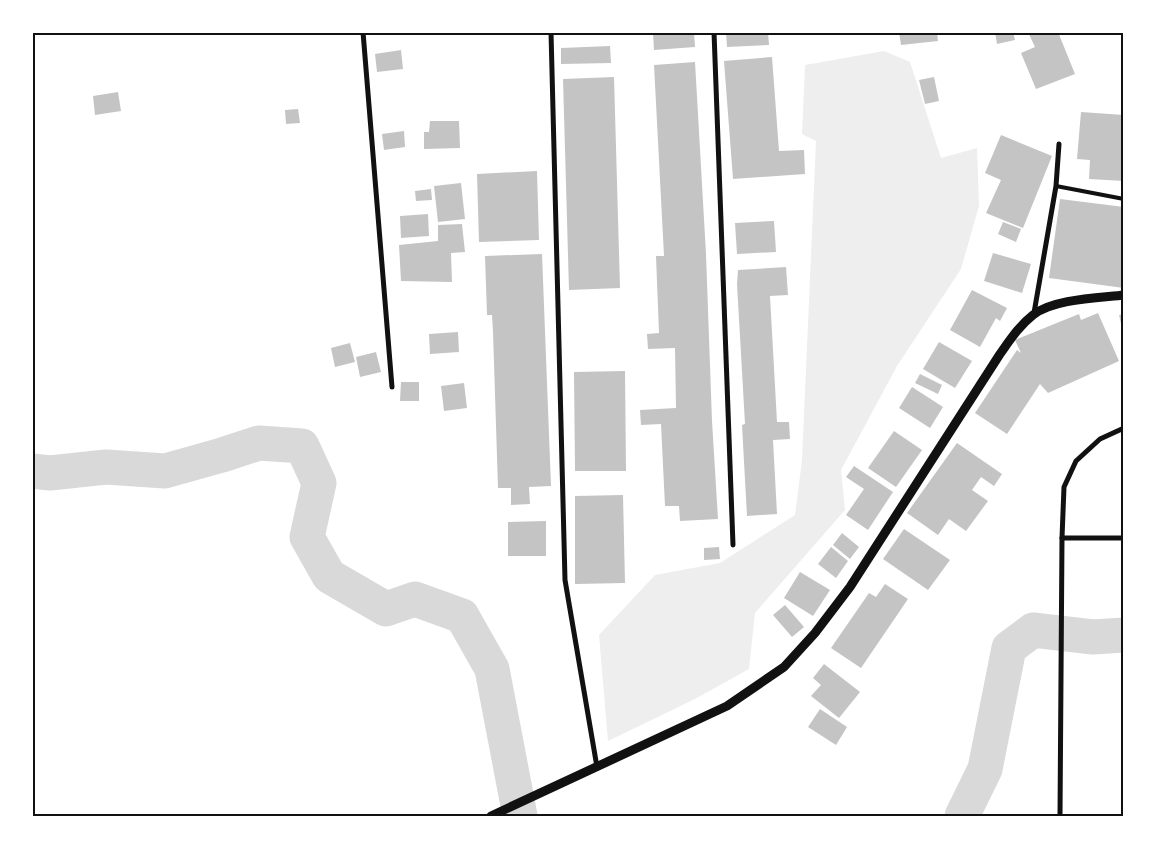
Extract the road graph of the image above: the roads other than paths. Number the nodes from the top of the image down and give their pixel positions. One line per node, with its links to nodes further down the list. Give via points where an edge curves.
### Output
1 (363, 32): 9 (street)
2 (551, 32): 14 (street, via 565,580)
3 (714, 32): 13 (street)
4 (1059, 144): 5 (street)
5 (1056, 186): 6 (lane); 8 (street)
6 (1124, 198)
7 (1124, 295): 8 (street, via 1061,303)
8 (1034, 314): 14 (street, via 1000,354 850,588 784,667 726,706)
9 (392, 387)
10 (1124, 428): 11 (street, via 1100,439 1076,461 1064,487)
11 (1062, 538): 12 (street); 16 (street)
12 (1124, 538)
13 (733, 545)
14 (597, 768): 15 (street)
15 (492, 816)
16 (1060, 816)

